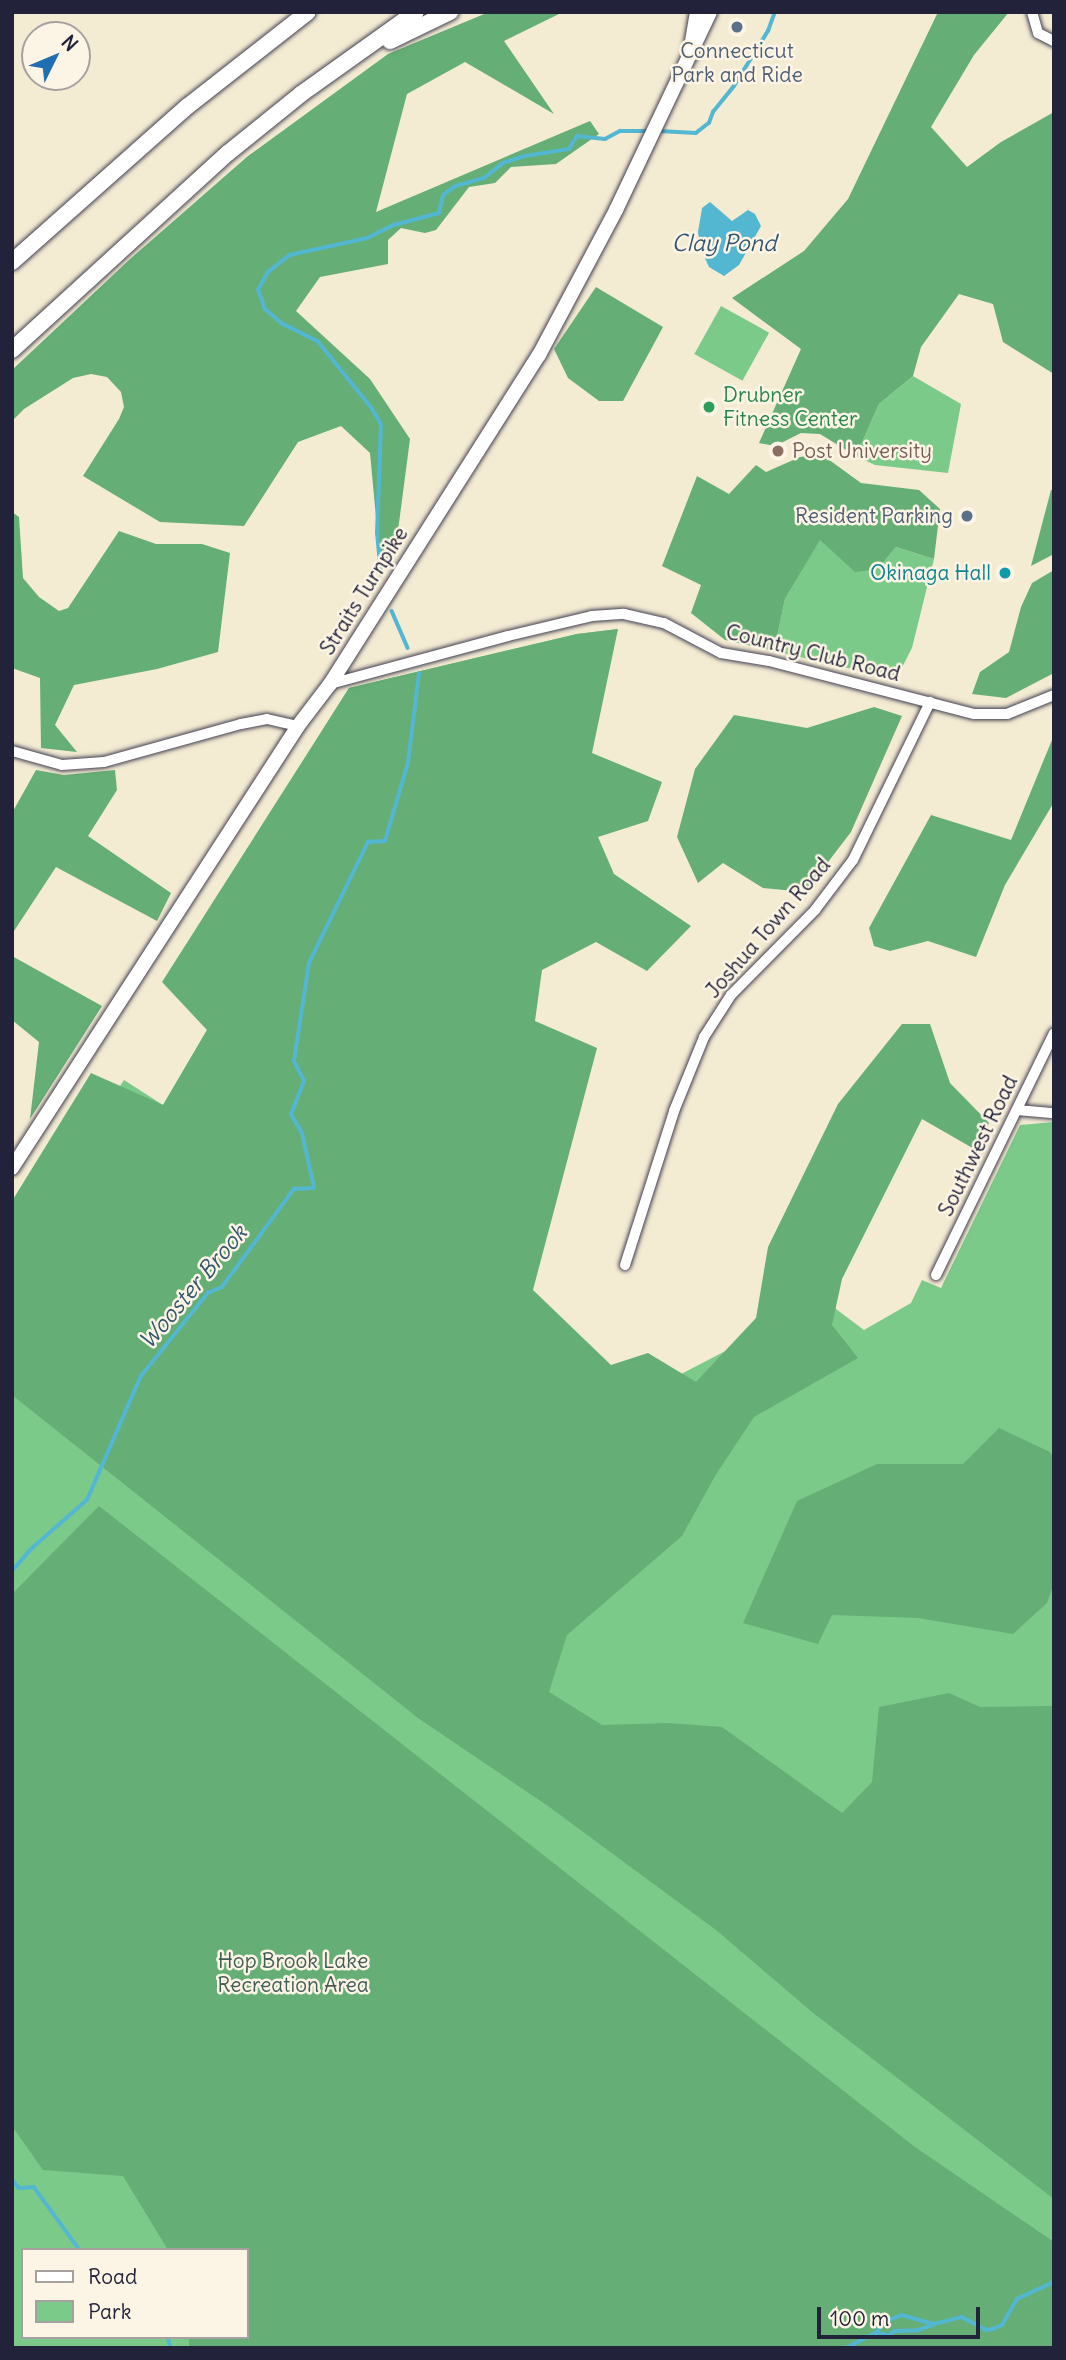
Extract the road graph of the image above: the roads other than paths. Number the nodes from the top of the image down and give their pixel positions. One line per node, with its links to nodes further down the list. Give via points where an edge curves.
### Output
1 (308, 12): 10 (highway, via 188,106)
2 (416, 12): 9 (highway)
3 (450, 12): 9 (highway, via 380,46)
4 (698, 12): 8 (highway)
5 (710, 12): 8 (main road, Straits Turnpike)
6 (1032, 12): 7 (street, via 1038,33)
7 (1054, 41)
8 (691, 54): 12 (main road, Straits Turnpike, via 545,345)
9 (300, 94): 11 (highway, via 191,185)
10 (12, 262)
11 (12, 350)
12 (330, 684): 14 (street, Country Club Road, via 605,614 641,615 673,626 721,653); 15 (main road, Straits Turnpike)
13 (1054, 695): 14 (street, Country Club Road, via 1024,709 993,715)
14 (930, 702): 21 (street, Joshua Town Road, via 853,860 815,910 731,995 704,1037 674,1111)
15 (298, 726): 16 (street, via 267,719 104,762 62,765); 20 (main road, Straits Turnpike)
16 (12, 751)
17 (1054, 1033): 18 (street, Southwest Road)
18 (1017, 1110): 19 (street); 22 (street, Southwest Road)
19 (1054, 1113)
20 (12, 1168)
21 (625, 1265)
22 (936, 1275)

